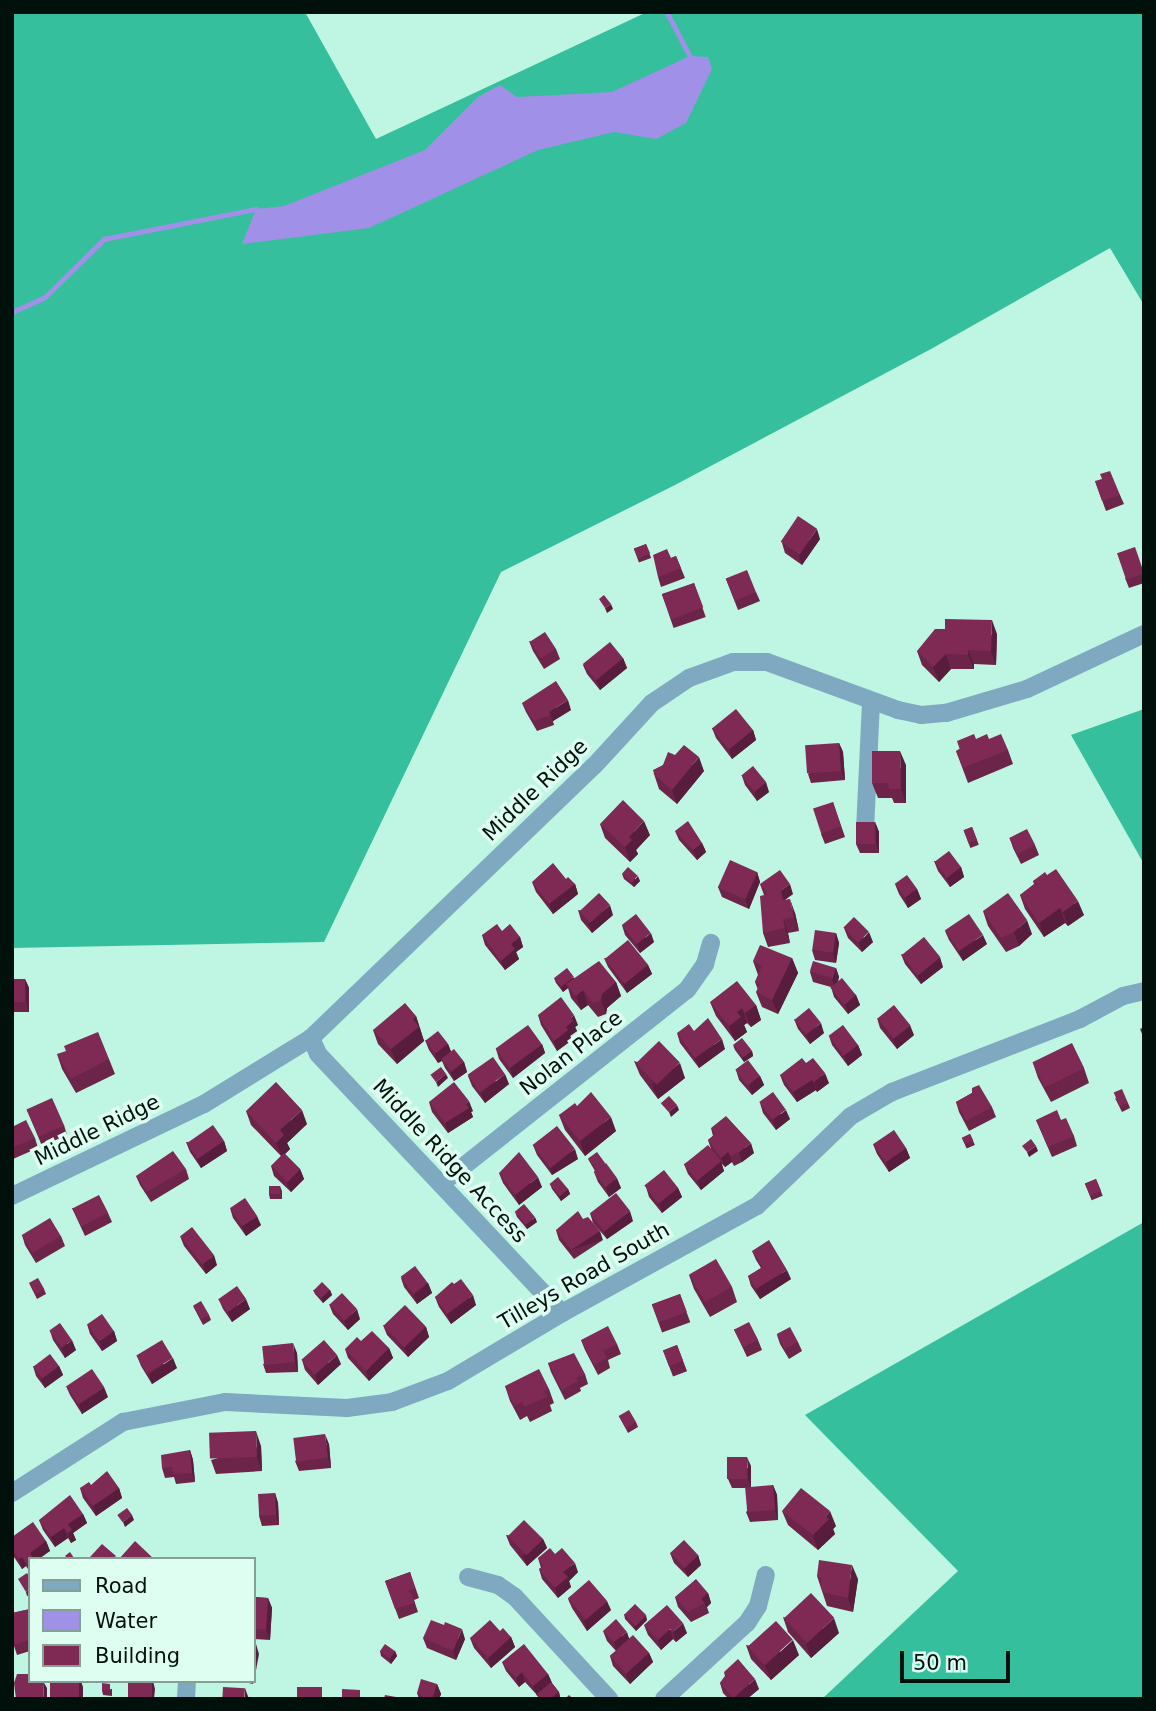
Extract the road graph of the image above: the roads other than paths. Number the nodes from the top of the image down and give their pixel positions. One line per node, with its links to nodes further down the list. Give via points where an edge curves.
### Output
1 (1144, 634): 2 (street, Middle Ridge, via 1052,679 960,710 921,715)
2 (871, 701): 3 (street); 6 (street, Middle Ridge, via 767,662 733,662 689,678 652,703 594,765)
3 (864, 830)
4 (711, 943): 7 (street, Nolan Place, via 705,964 687,990)
5 (1144, 991): 9 (street, Tilleys Road South, via 892,1092 851,1116 757,1206)
6 (311, 1038): 7 (street, Middle Ridge Access, via 318,1054); 8 (street, Middle Ridge, via 204,1104)
7 (441, 1184): 9 (street, Middle Ridge Access)
8 (12, 1196)
9 (562, 1313): 10 (street, Tilleys Road South, via 448,1381 392,1402 347,1408 225,1402 123,1422)
10 (12, 1493)
11 (766, 1575): 14 (street, via 758,1606 747,1623)
12 (468, 1577): 13 (street, via 498,1585 515,1597)
13 (609, 1699)
14 (664, 1699)

